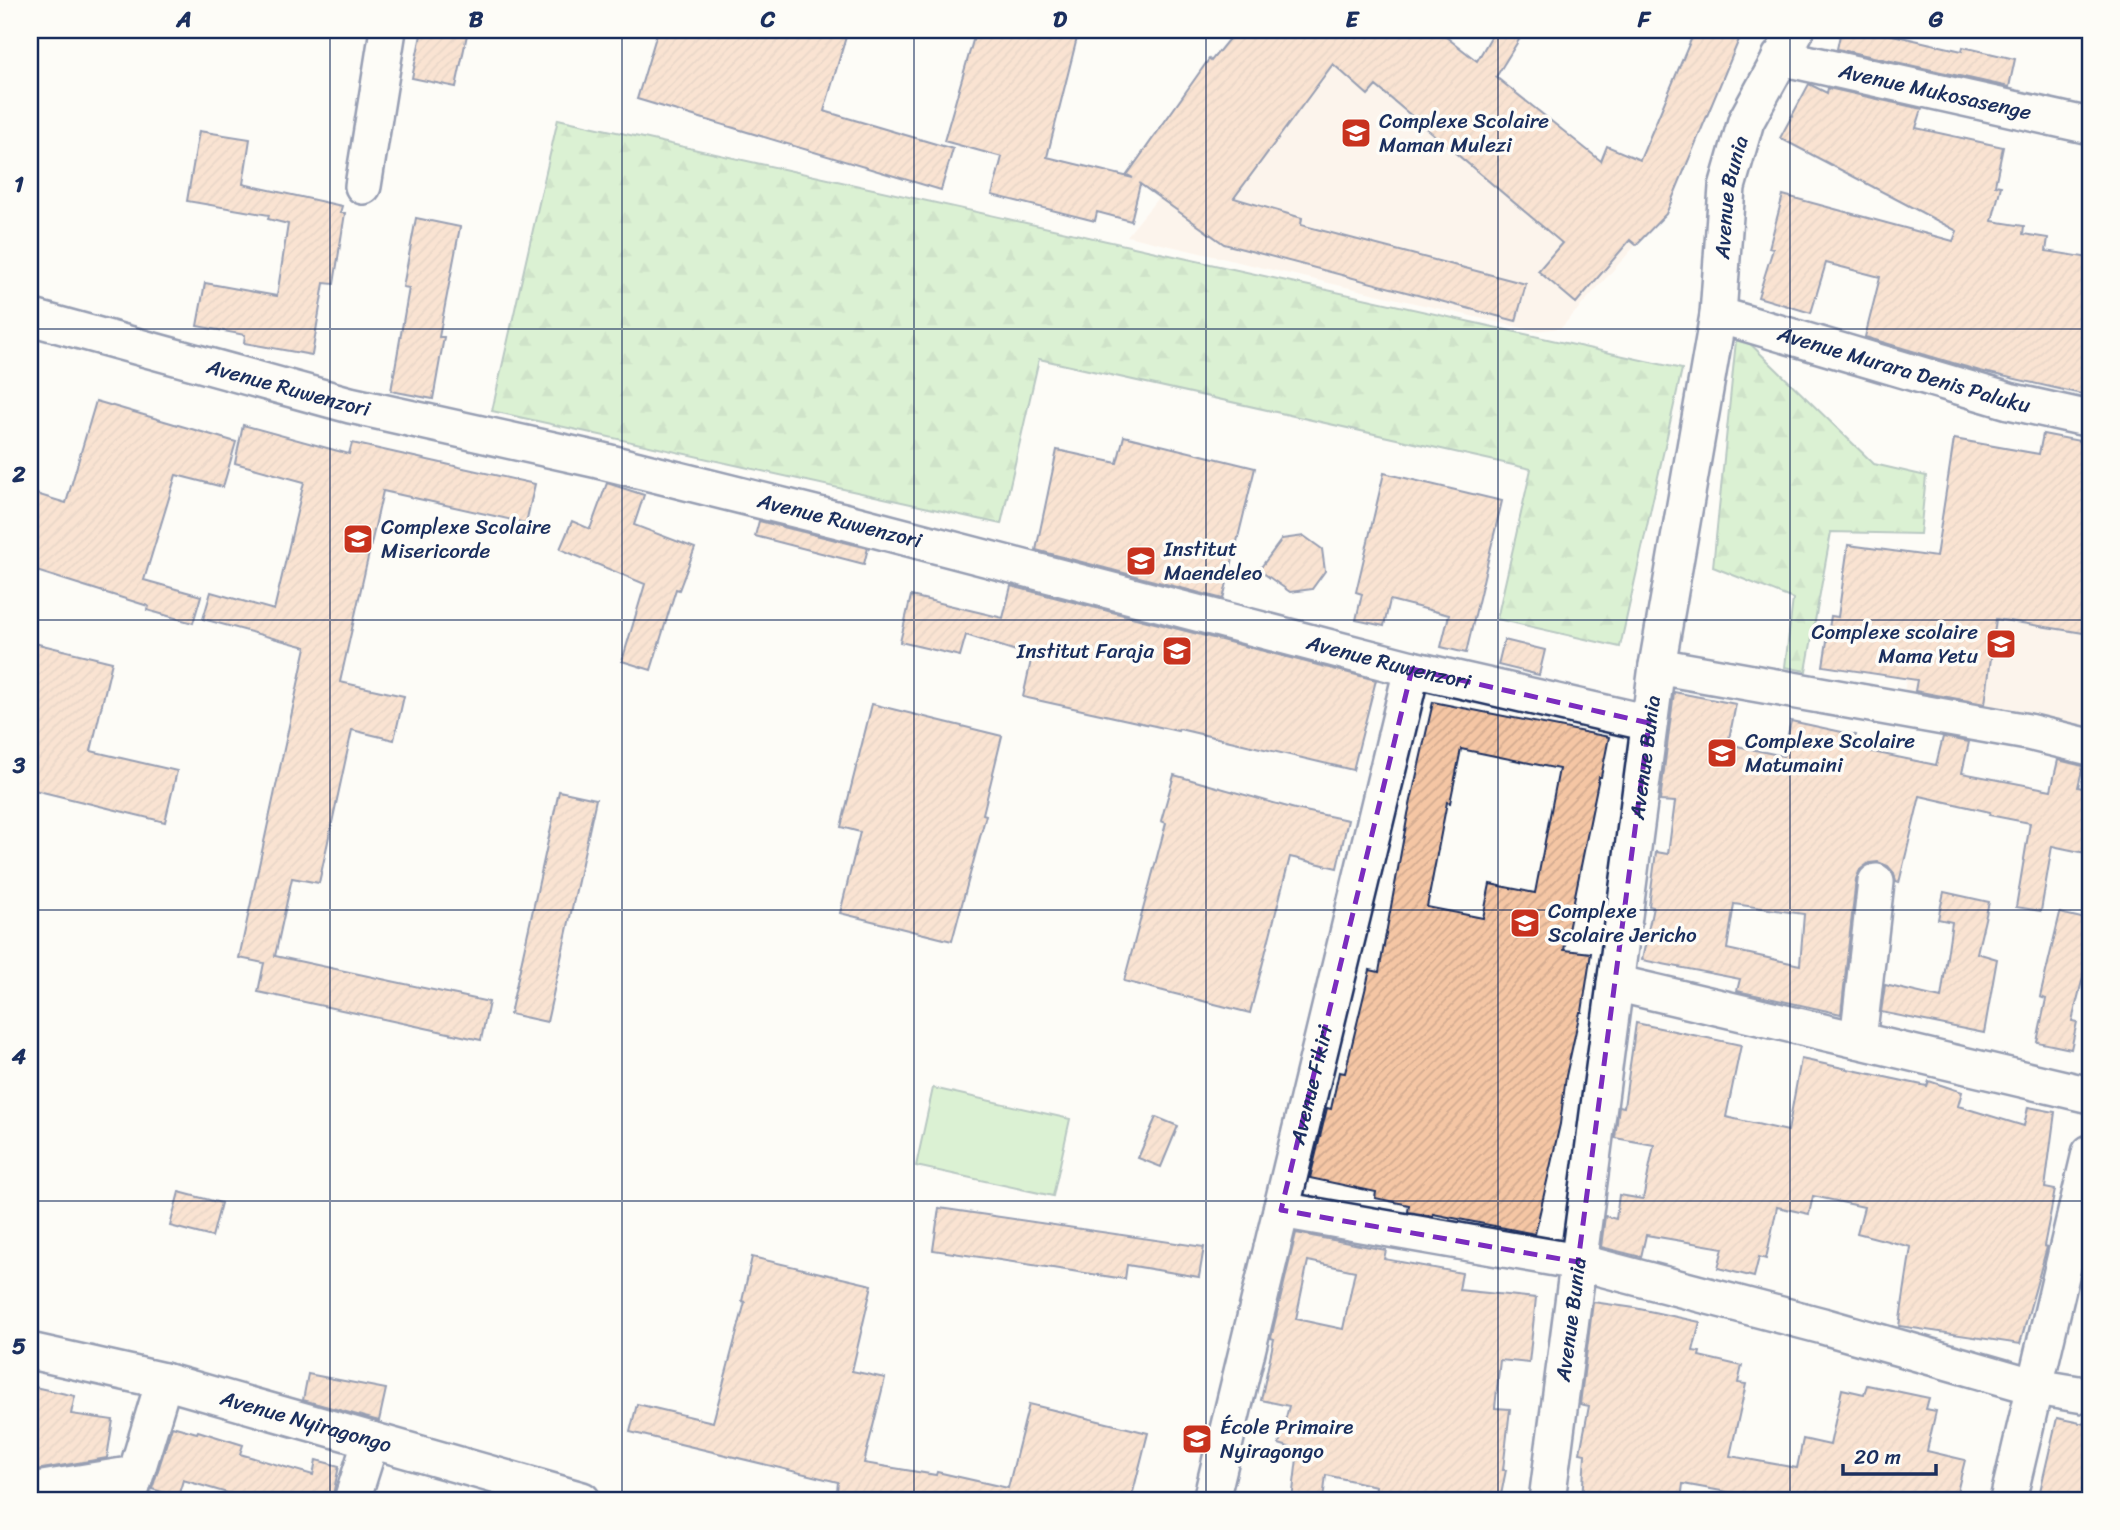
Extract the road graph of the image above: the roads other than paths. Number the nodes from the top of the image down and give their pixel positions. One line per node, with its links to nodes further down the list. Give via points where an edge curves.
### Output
1 (388, 30): 4 (street)
2 (1788, 43): 3 (street, Avenue Mukosasenge); 5 (street, Avenue Bunia, via 1746,121 1727,187)
3 (2090, 126)
4 (363, 186)
5 (1718, 315): 7 (street, Avenue Murara Denis Paluku, via 2009,401); 8 (street, Avenue Bunia)
6 (30, 317): 9 (street, Avenue Ruwenzori, via 350,405 847,522)
7 (2090, 419)
8 (1657, 666): 10 (street, Avenue Bunia); 11 (street)
9 (1412, 670): 10 (street, Avenue Ruwenzori); 17 (street, Avenue Fikiri)
10 (1649, 723): 13 (street, Avenue Bunia)
11 (2090, 747)
12 (1876, 882): 14 (street)
13 (1615, 983): 14 (street); 18 (street, Avenue Bunia)
14 (1858, 1040): 15 (street)
15 (2090, 1095)
16 (2090, 1153): 21 (street)
17 (1281, 1210): 18 (street); 28 (street, Avenue Fikiri)
18 (1578, 1262): 21 (street); 29 (street, Avenue Bunia)
19 (30, 1351): 20 (street, Avenue Nyiragongo)
20 (164, 1381): 23 (street, Avenue Nyiragongo); 24 (street)
21 (2036, 1387): 22 (street); 30 (street)
22 (2090, 1396)
23 (371, 1440): 26 (street); 27 (street, Avenue Nyiragongo)
24 (131, 1487): 25 (street)
25 (30, 1492)
26 (352, 1500)
27 (582, 1500)
28 (1210, 1500)
29 (1547, 1500)
30 (2008, 1500)

